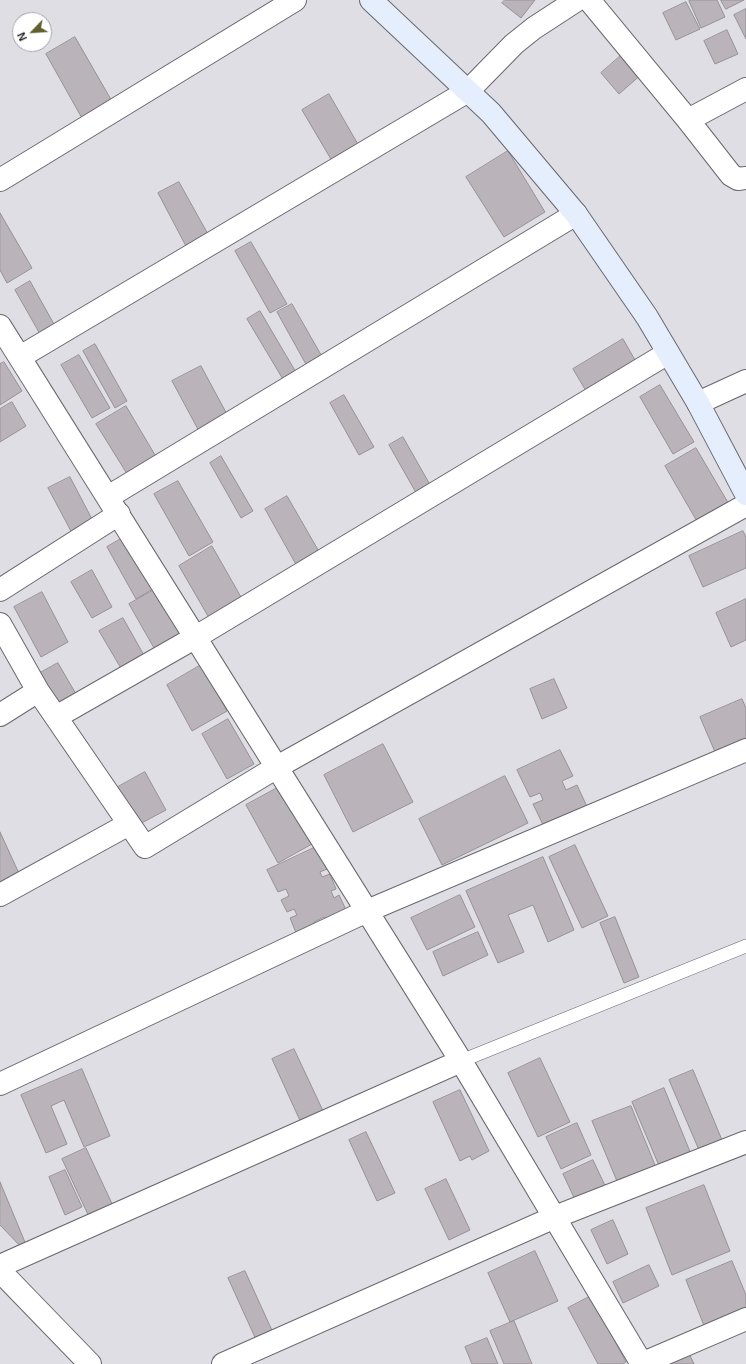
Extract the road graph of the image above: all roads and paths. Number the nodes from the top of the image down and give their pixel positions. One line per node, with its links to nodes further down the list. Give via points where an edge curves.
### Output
1 (296, 0): 9 (street)
2 (371, 0): 6 (main road)
3 (577, 0): 6 (street, via 514,44)
4 (589, 0): 7 (street)
5 (746, 89): 7 (street)
6 (468, 91): 10 (main road, via 491,113); 11 (street)
7 (688, 120): 8 (street, via 731,175 738,179)
8 (746, 178)
9 (0, 180)
10 (576, 214): 12 (main road, via 647,317); 16 (street)
11 (8, 343): 16 (street)
12 (668, 353): 14 (main road); 20 (street)
13 (746, 381): 14 (street)
14 (698, 403): 15 (main road)
15 (746, 494)
16 (113, 505): 18 (street); 20 (street)
17 (746, 505): 25 (street)
18 (0, 590)
19 (0, 624): 21 (street)
20 (196, 637): 23 (street); 25 (street)
21 (38, 691): 22 (street); 23 (street)
22 (0, 714)
23 (56, 717): 26 (street)
24 (746, 750): 28 (street)
25 (277, 766): 26 (street, via 145,848); 28 (street)
26 (129, 824): 27 (street)
27 (0, 895)
28 (367, 910): 30 (street); 31 (street)
29 (746, 946): 30 (lane)
30 (461, 1061): 33 (street); 34 (street)
31 (0, 1084)
32 (746, 1142): 33 (street)
33 (555, 1217): 38 (street); 39 (street)
34 (0, 1266)
35 (0, 1271): 37 (street)
36 (746, 1319): 39 (street)
37 (90, 1364)
38 (224, 1364)
39 (642, 1364)

